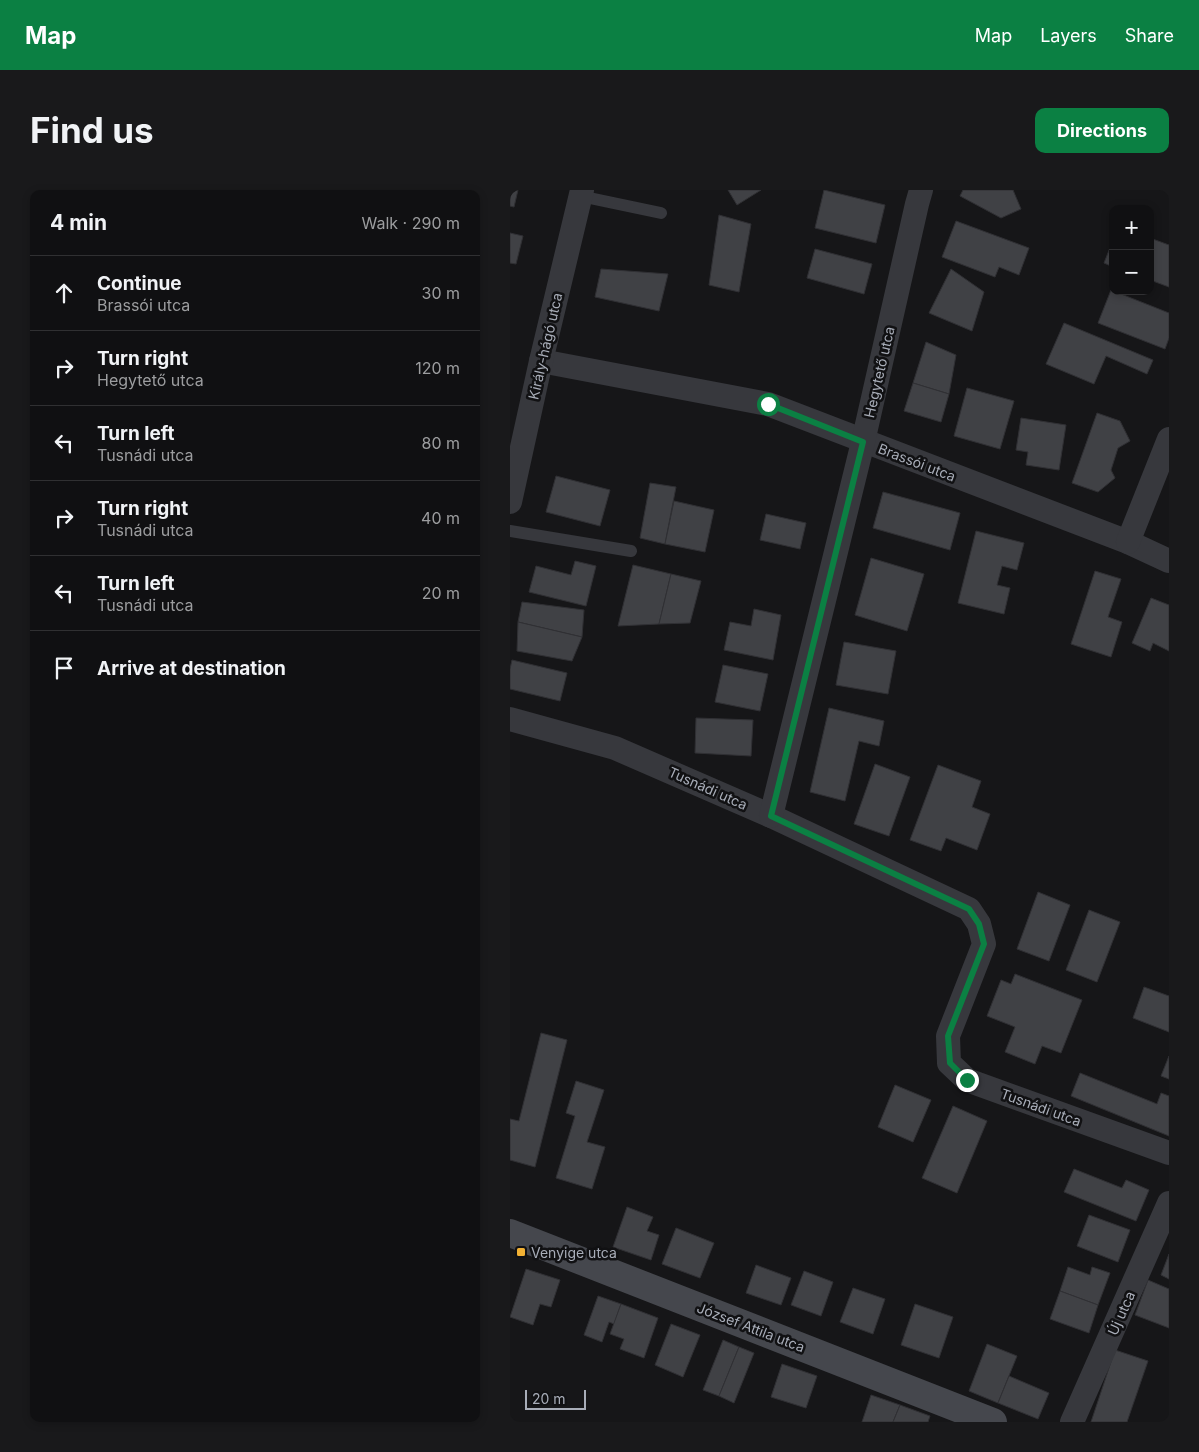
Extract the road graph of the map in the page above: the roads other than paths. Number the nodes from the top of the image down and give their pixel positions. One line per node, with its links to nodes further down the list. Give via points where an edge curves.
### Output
1 (921, 190): 6 (street, Hegytető utca)
2 (581, 193): 3 (lane); 4 (street, Király-hágó utca)
3 (661, 213)
4 (541, 361): 6 (street, Brassói utca, via 768,404); 7 (street, Király-hágó utca)
5 (1169, 439): 9 (street)
6 (863, 442): 9 (street, Brassói utca); 13 (street, Hegytető utca)
7 (510, 502)
8 (510, 530): 10 (lane)
9 (1128, 542): 11 (street, Brassói utca)
10 (631, 551)
11 (1169, 561)
12 (510, 719): 13 (street, Tusnádi utca, via 615,748)
13 (771, 816): 14 (street, Tusnádi utca, via 969,909 979,924 984,944 948,1036 950,1063 967,1080)
14 (1169, 1153)
15 (1169, 1203): 18 (street, Új utca)
16 (510, 1233): 17 (street, József Attila utca)
17 (993, 1422)
18 (1072, 1422)

